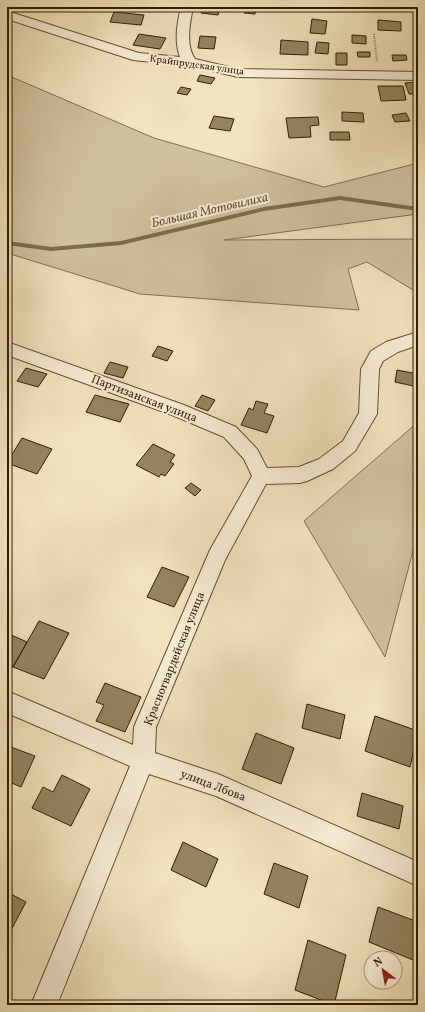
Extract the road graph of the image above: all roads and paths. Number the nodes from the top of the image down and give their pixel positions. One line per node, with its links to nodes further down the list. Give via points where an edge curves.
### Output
1 (187, 7): 4 (street, via 183,39 185,56)
2 (7, 15): 4 (street, Крайпрудская улица, via 138,57)
3 (374, 34): 5 (path)
4 (190, 62): 5 (street, Крайпрудская улица, via 238,73)
5 (379, 75): 6 (street, Крайпрудская улица)
6 (418, 76)
7 (418, 338): 9 (street, via 392,347 377,356 370,369 368,414 349,446 326,464 300,474)
8 (7, 348): 9 (street, Партизанская улица, via 178,410 230,432 251,454)
9 (262, 476): 11 (street, Красногвардейская улица, via 218,556 146,727)
10 (7, 702): 11 (street, улица Лбова)
11 (143, 761): 12 (street, улица Лбова, via 218,785); 13 (street, Красногвардейская улица)
12 (418, 874)
13 (44, 1005)

